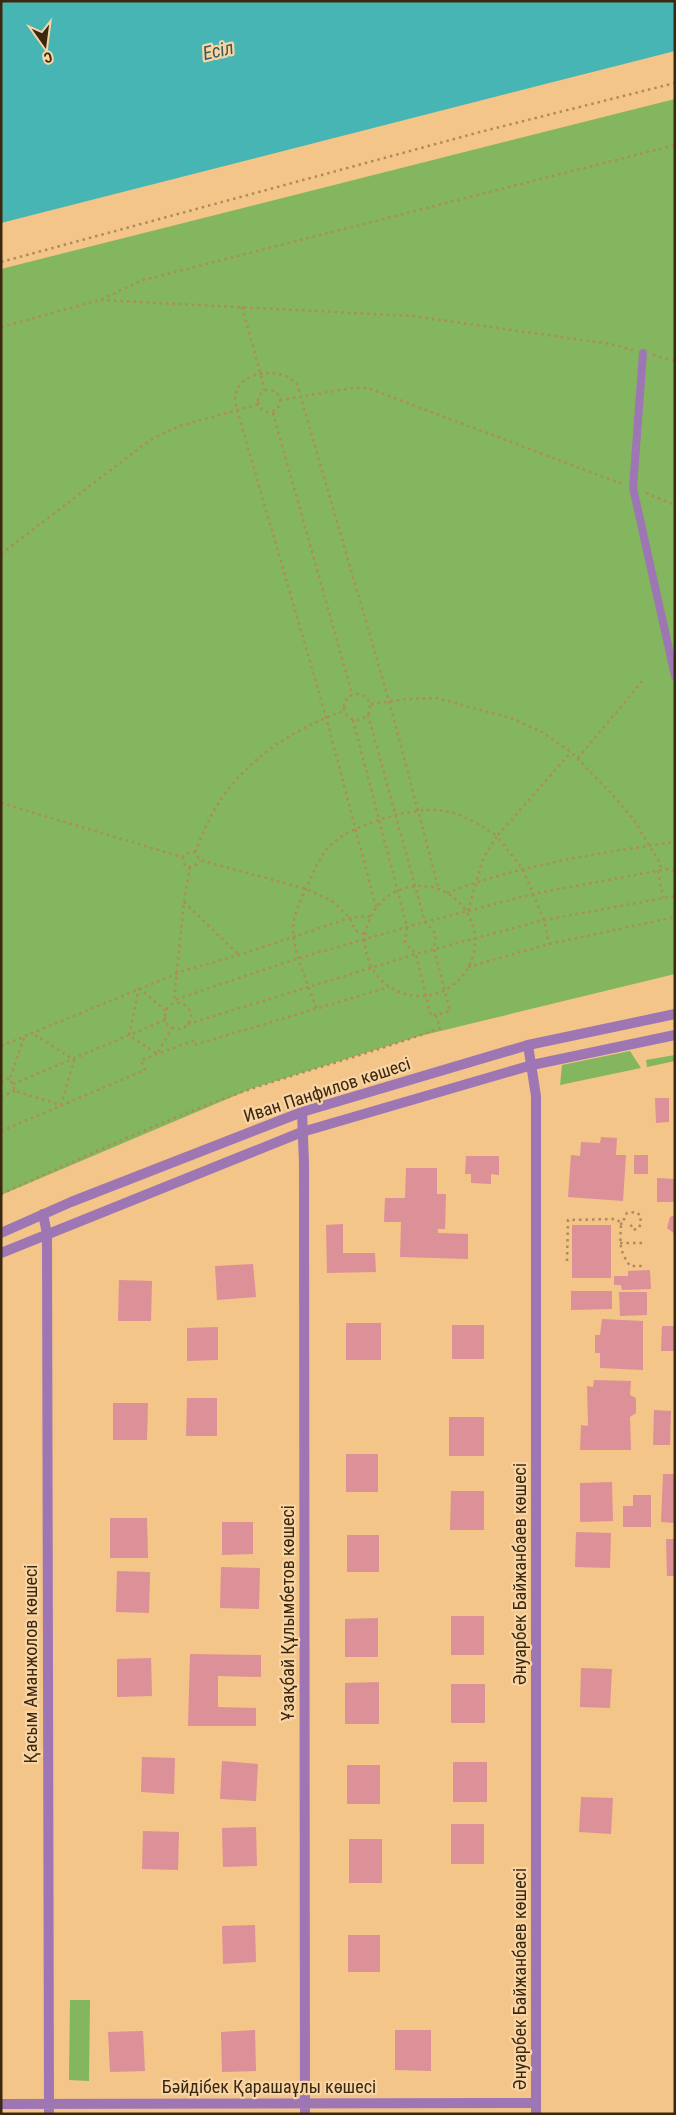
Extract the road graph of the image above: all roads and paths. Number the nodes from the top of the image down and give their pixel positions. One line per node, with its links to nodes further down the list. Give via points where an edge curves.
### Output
1 (675, 84): 3 (path, via 480,132)
2 (675, 145): 4 (path, via 143,280)
3 (1, 262)
4 (100, 300): 5 (path); 6 (path)
5 (242, 307): 7 (path, via 412,316 611,344); 9 (path)
6 (1, 327)
7 (643, 353): 8 (path); 16 (lane)
8 (675, 361)
9 (261, 374): 10 (path); 11 (path, via 270,372 292,378); 14 (path, via 241,385 235,397)
10 (265, 390): 12 (path, via 272,389); 13 (path, via 259,397)
11 (301, 397): 12 (path); 16 (path, via 368,388); 22 (path)
12 (280, 400): 15 (path)
13 (260, 404): 14 (path); 15 (path, via 262,410)
14 (237, 410): 18 (path, via 179,426 150,440); 26 (path)
15 (273, 413): 21 (path)
16 (633, 488): 17 (path); 19 (lane)
17 (675, 505)
18 (1, 554)
19 (675, 676)
20 (644, 679): 29 (path)
21 (352, 694): 23 (path, via 361,694); 24 (path, via 344,702)
22 (389, 702): 23 (path); 28 (path, via 436,698 467,704 519,721); 31 (path)
23 (370, 704): 25 (path)
24 (344, 711): 26 (path); 27 (path)
25 (368, 716): 27 (path); 32 (path)
26 (326, 717): 34 (path); 38 (path, via 298,730 258,758 233,784 212,815)
27 (353, 720): 33 (path)
28 (571, 752): 29 (path); 35 (path)
29 (578, 758): 37 (path, via 634,820)
30 (1, 803): 39 (path)
31 (419, 811): 32 (path); 35 (path, via 439,810 473,820); 48 (path)
32 (395, 816): 33 (path); 46 (path)
33 (379, 821): 34 (path); 49 (path)
34 (356, 828): 47 (path, via 328,849); 55 (path)
35 (497, 836): 42 (path); 45 (path, via 483,859)
36 (675, 842): 37 (path)
37 (649, 847): 42 (path); 43 (path, via 662,865)
38 (195, 852): 39 (path); 40 (path)
39 (182, 857): 41 (path, via 185,866)
40 (200, 860): 41 (path, via 196,866); 47 (path)
41 (190, 867): 54 (path)
42 (523, 870): 45 (path); 51 (path)
43 (658, 871): 44 (path); 51 (path); 53 (path)
44 (675, 871)
45 (476, 882): 50 (path); 56 (path)
46 (415, 886): 48 (path); 49 (path); 61 (path)
47 (306, 889): 59 (path, via 332,900); 64 (path, via 296,911)
48 (439, 890): 50 (path)
49 (397, 891): 55 (path); 62 (path)
50 (447, 893): 56 (path)
51 (533, 894): 56 (path); 60 (path)
52 (675, 896): 53 (path)
53 (663, 898): 60 (path)
54 (184, 902): 70 (path); 74 (path)
55 (376, 907): 57 (path)
56 (468, 912): 61 (path); 65 (path)
57 (370, 916): 59 (path); 63 (path)
58 (675, 917): 67 (path)
59 (350, 918): 63 (path, via 354,930); 64 (path)
60 (544, 920): 65 (path); 67 (path)
61 (425, 922): 62 (path); 68 (path, via 436,934)
62 (407, 927): 66 (path); 69 (path, via 405,943)
63 (364, 935): 66 (path)
64 (294, 936): 70 (path); 71 (path)
65 (475, 938): 68 (path); 73 (path)
66 (364, 940): 71 (path); 72 (path)
67 (549, 944): 73 (path)
68 (434, 949): 69 (path); 78 (path)
69 (416, 954): 72 (path); 79 (path)
70 (239, 955): 74 (path)
71 (300, 958): 75 (path); 80 (path)
72 (371, 967): 75 (path); 77 (path)
73 (468, 967): 78 (path, via 458,981)
74 (179, 972): 76 (path); 80 (path)
75 (309, 986): 81 (path); 86 (path)
76 (139, 988): 82 (path); 88 (path); 89 (path)
77 (389, 988): 79 (path, via 405,995); 81 (path)
78 (445, 990): 79 (path); 84 (path, via 450,1011)
79 (426, 996): 84 (path, via 431,1016)
80 (174, 1002): 82 (path); 86 (path, via 188,1009)
81 (316, 1008): 94 (path)
82 (166, 1011): 85 (path)
83 (675, 1014): 92 (street, Иван Панфилов көшесі)
84 (436, 1015): 106 (path, via 440,1028 236,1095 132,1135)
85 (165, 1020): 87 (path); 89 (path)
86 (188, 1024): 87 (path)
87 (172, 1028): 94 (path)
88 (32, 1033): 91 (path); 95 (path)
89 (129, 1035): 94 (path); 95 (path)
90 (675, 1035): 96 (street, Иван Панфилов көшесі)
91 (24, 1037): 93 (path); 97 (path)
92 (528, 1045): 96 (street, Әнуарбек Байжанбаев көшесі); 103 (street, Иван Панфилов көшесі)
93 (1, 1046)
94 (157, 1054): 102 (path, via 141,1060 144,1070)
95 (74, 1060): 99 (path); 102 (path)
96 (532, 1065): 105 (street, Иван Панфилов көшесі); 119 (street, Әнуарбек Байжанбаев көшесі, via 536,1096)
97 (10, 1078): 98 (path); 99 (path)
98 (1, 1082)
99 (13, 1084): 100 (path)
100 (15, 1091): 101 (path); 102 (path)
101 (1, 1097)
102 (61, 1105): 104 (path)
103 (302, 1112): 105 (street, Ұзақбай Құлымбетов көшесі); 107 (street, Иван Панфилов көшесі)
104 (1, 1131)
105 (302, 1132): 111 (street, Иван Панфилов көшесі); 117 (street, Ұзақбай Құлымбетов көшесі)
106 (1, 1194)
107 (43, 1214): 110 (street, Иван Панфилов көшесі); 111 (street, Қасым Аманжолов көшесі)
108 (630, 1223): 109 (path, via 633,1230 639,1228 640,1215 628,1213 624,1223)
109 (620, 1224): 112 (path); 115 (path, via 616,1219 568,1220)
110 (1, 1233)
111 (46, 1234): 114 (street, Иван Панфилов көшесі); 120 (street, Қасым Аманжолов көшесі)
112 (620, 1243): 113 (path); 116 (path, via 630,1266)
113 (646, 1243)
114 (1, 1253)
115 (567, 1261)
116 (645, 1266)
117 (305, 2103): 119 (street, Бәйдібек Қарашаұлы көшесі); 120 (street, Бәйдібек Қарашаұлы көшесі); 121 (street, Ұзақбай Құлымбетов көшесі)
118 (1, 2104): 120 (street, Бәйдібек Қарашаұлы көшесі)
119 (536, 2108)
120 (49, 2109)
121 (305, 2114)

